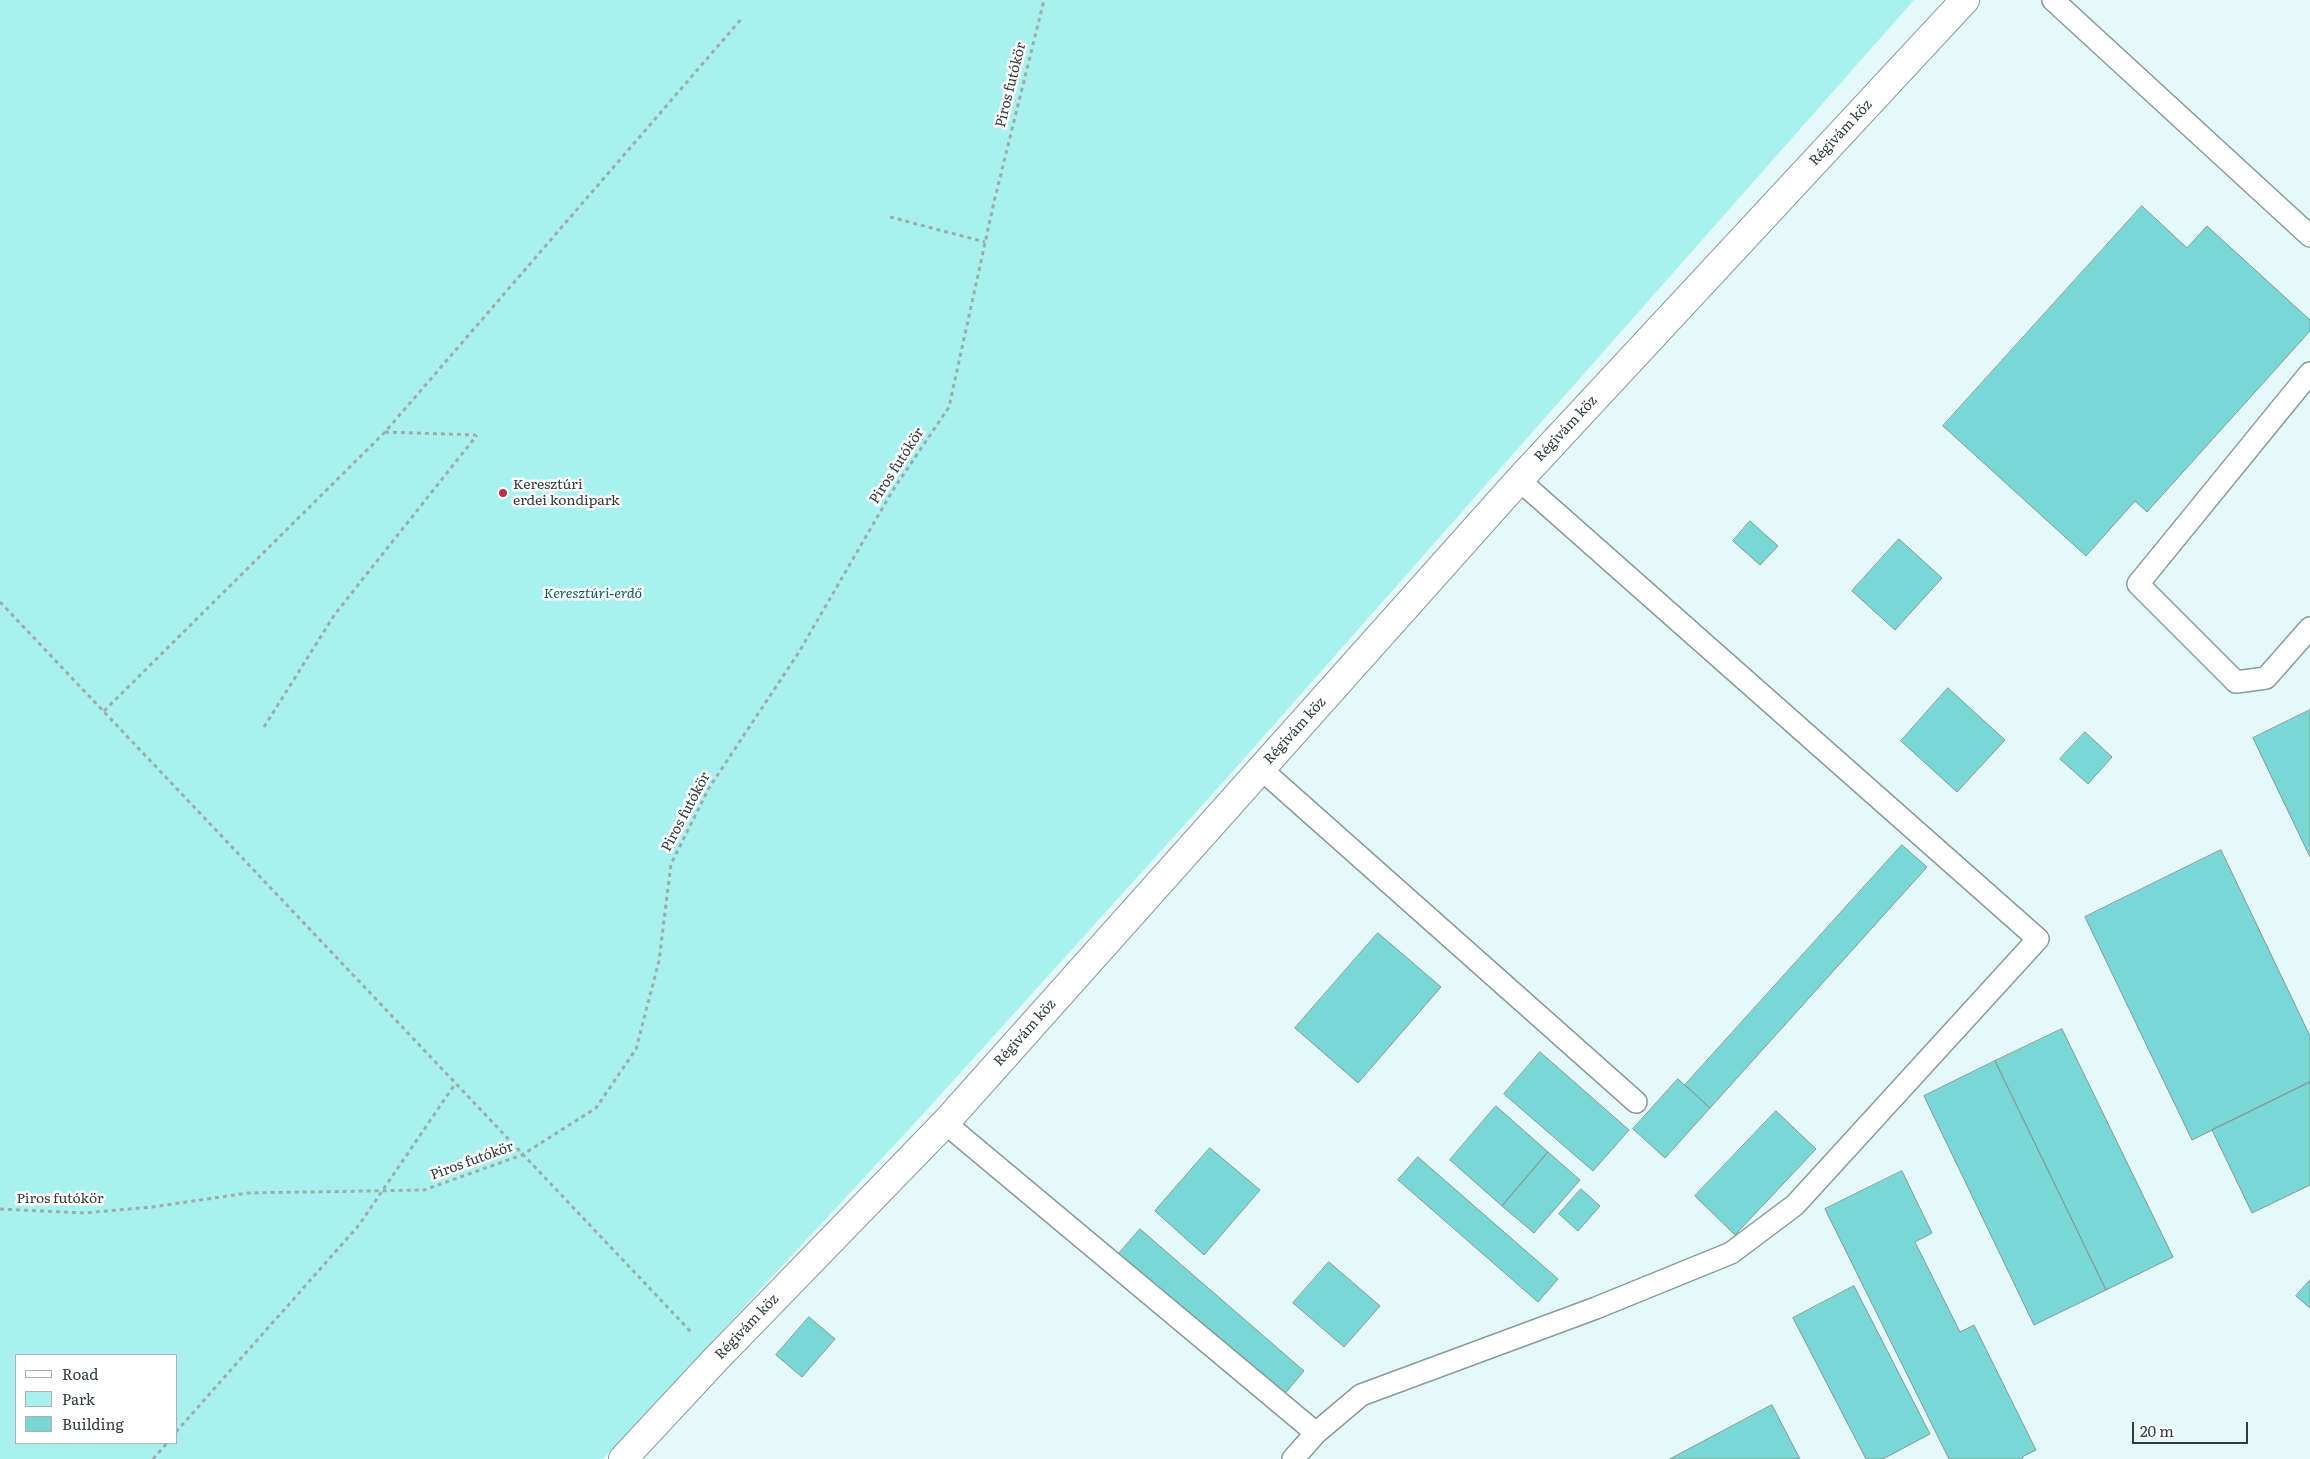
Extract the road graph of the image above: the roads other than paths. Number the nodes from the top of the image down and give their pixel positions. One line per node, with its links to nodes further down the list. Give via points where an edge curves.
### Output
1 (1965, 0): 5 (street, Régivám köz)
2 (2053, 0): 3 (lane)
3 (2310, 236)
4 (2310, 373): 6 (lane, via 2138,584 2236,682 2266,678)
5 (1519, 480): 7 (street, Régivám köz); 10 (lane, via 2038,939 1795,1205 1731,1252 1596,1308 1361,1395)
6 (2310, 628)
7 (1260, 769): 8 (lane); 9 (street, Régivám köz)
8 (1636, 1102)
9 (945, 1123): 10 (lane); 11 (street, Régivám köz)
10 (1316, 1433): 12 (lane)
11 (623, 1459)
12 (1293, 1459)

